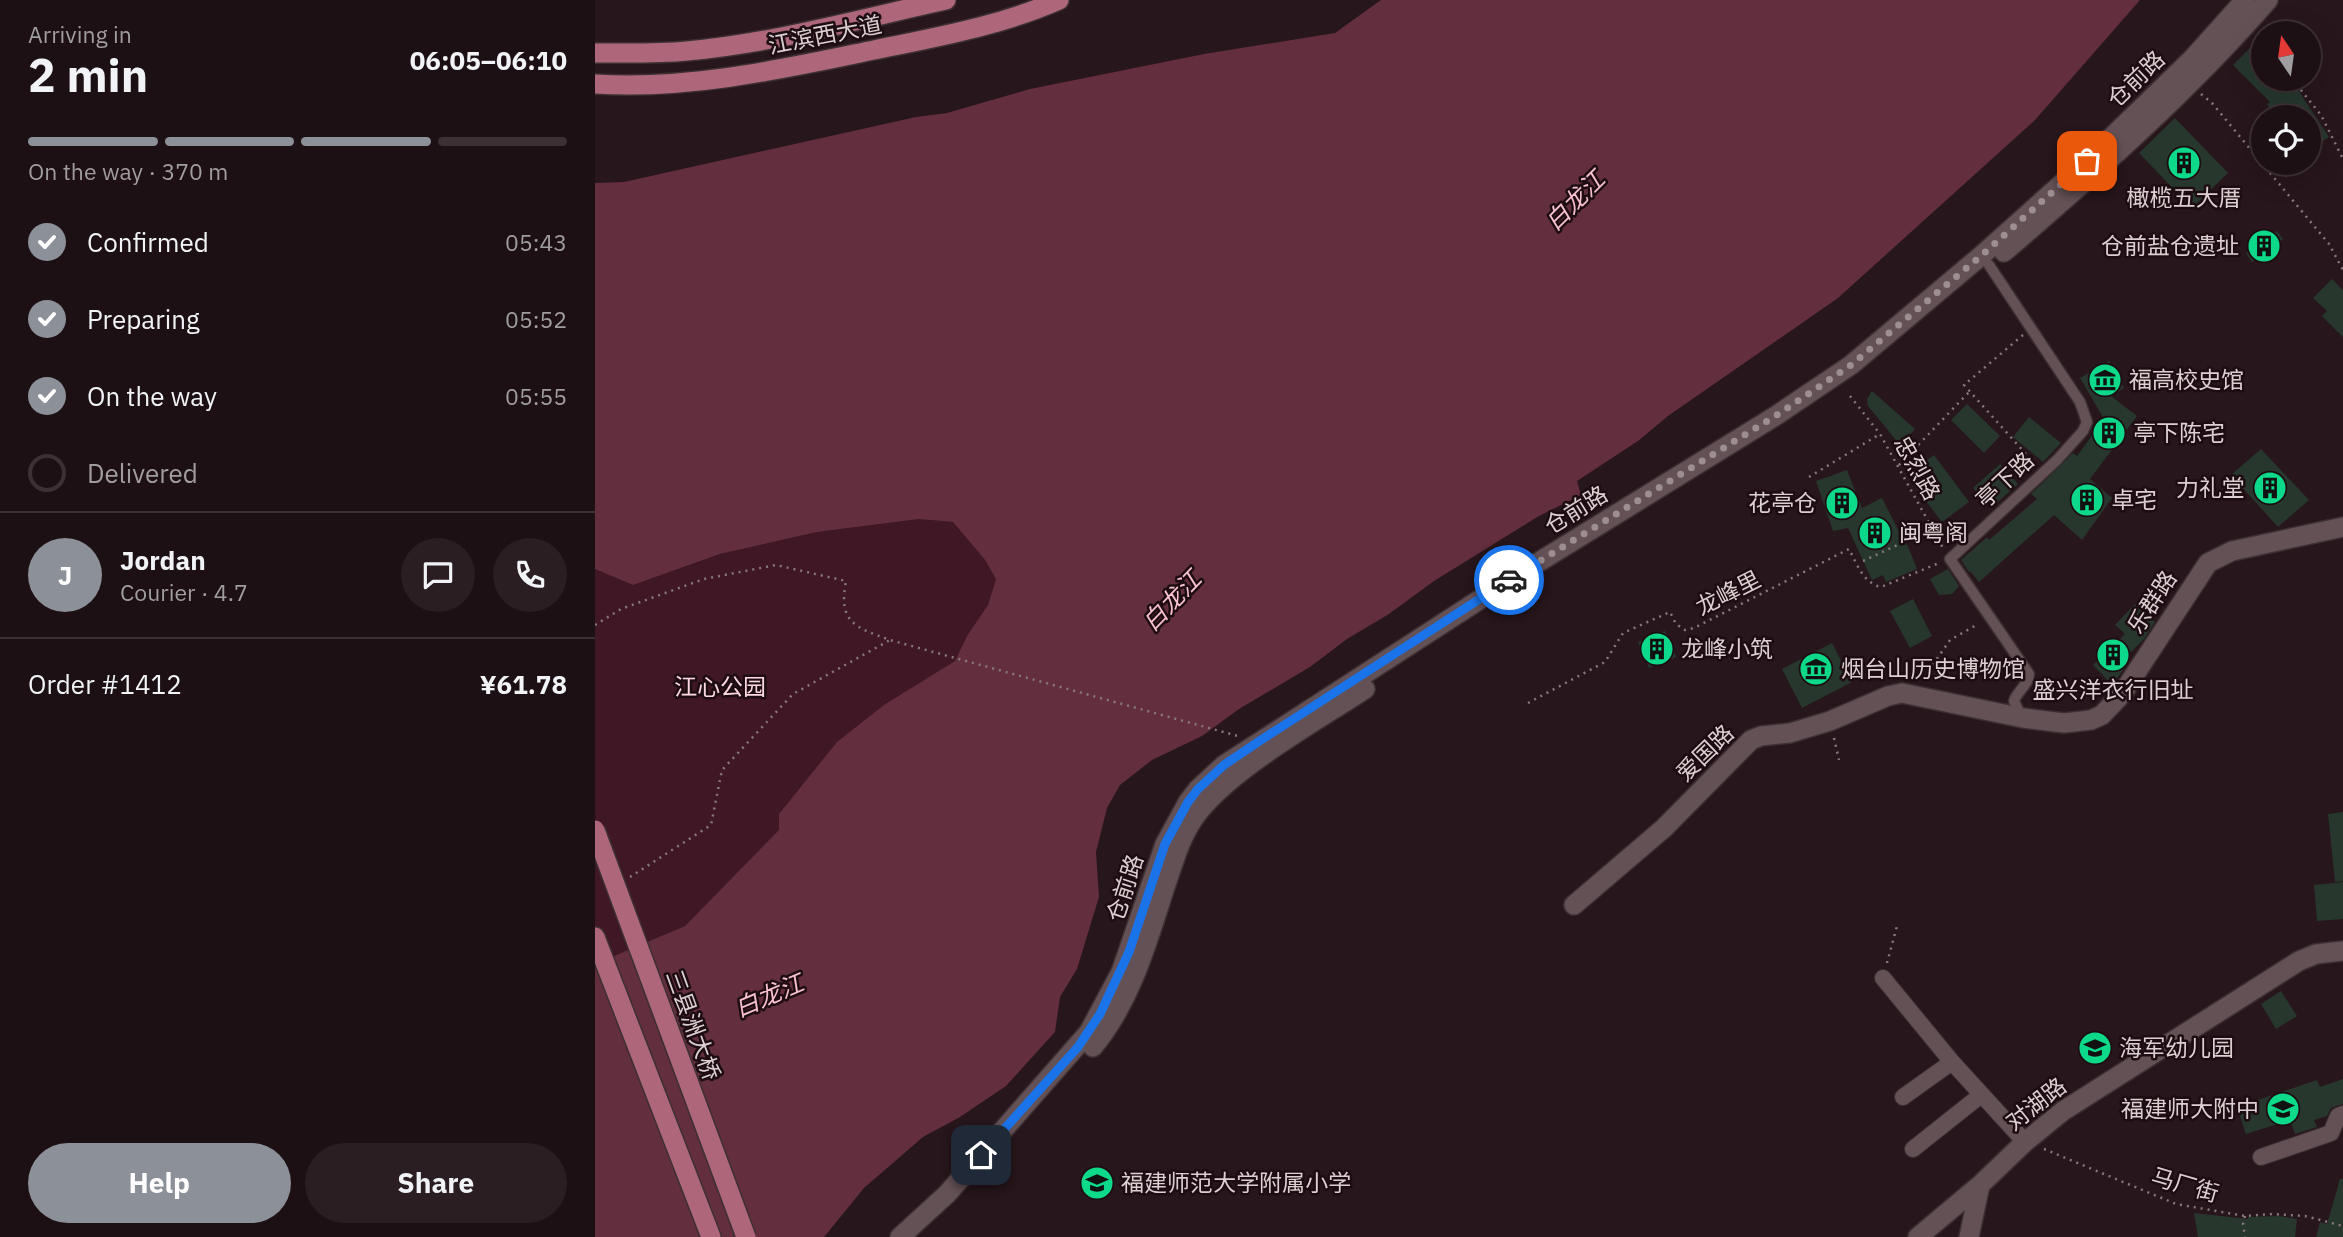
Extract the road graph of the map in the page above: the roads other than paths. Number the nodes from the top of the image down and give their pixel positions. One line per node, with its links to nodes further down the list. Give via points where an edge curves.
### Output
1 (946, 0): 5 (main road, 江滨西大道, via 713,48)
2 (1059, 0): 6 (main road, 江滨西大道, via 986,25 734,77 629,86)
3 (2245, 0): 25 (street, 仓前路, via 2087,161 1851,365 1258,742 1198,789 1165,844 1121,972 1089,1032 947,1194)
4 (2268, 0): 7 (street, 仓前路, via 2189,84)
5 (595, 53)
6 (595, 84)
7 (1989, 265): 9 (street, 亭下路, via 2087,416 2086,426 2057,460 1950,559 2029,674 2014,701); 26 (street, 仓前路, via 1813,403 1519,586 1263,757 1219,792 1194,818 1178,849 1138,968 1103,1034)
8 (2343, 527): 9 (street, 乐群路, via 2241,548 2216,558 2203,568 2122,694 2102,715 2079,723)
9 (2023, 718): 11 (street, 爱国路, via 1906,694 1888,696 1790,733 1761,736)
10 (595, 830): 24 (main road, 三县洲大桥, bridge)
11 (1574, 905)
12 (595, 937): 23 (main road)
13 (2343, 951): 19 (street, 对湖路, via 2299,961 2063,1111)
14 (1883, 978): 15 (street)
15 (1952, 1062): 16 (street); 17 (street)
16 (1981, 1095): 19 (street); 20 (street)
17 (1903, 1097)
18 (2343, 1114): 21 (street, via 2331,1133)
19 (2025, 1142): 22 (street, 对湖路)
20 (1913, 1149)
21 (2261, 1157)
22 (1980, 1185): 27 (street, 对湖路); 28 (street)
23 (711, 1237)
24 (746, 1237)
25 (900, 1237)
26 (920, 1237)
27 (1918, 1237)
28 (1969, 1237)

